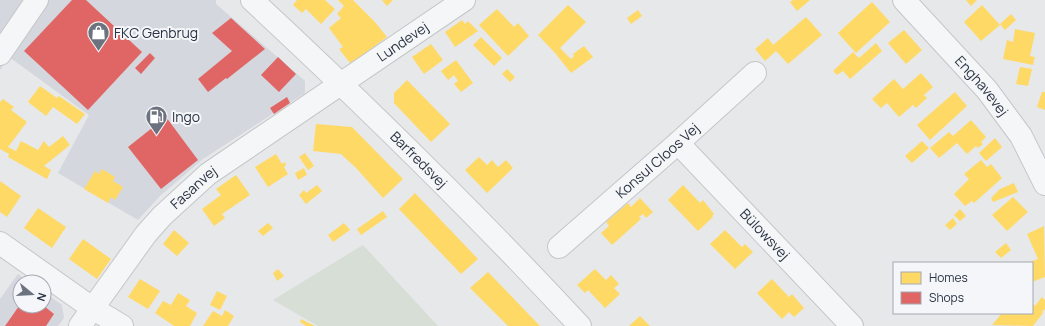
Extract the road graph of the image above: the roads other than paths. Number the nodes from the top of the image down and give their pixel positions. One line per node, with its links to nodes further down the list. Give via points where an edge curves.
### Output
1 (37, 0): 5 (street)
2 (252, 0): 7 (street, Barfredsvej)
3 (464, 0): 7 (street, Lundevej)
4 (904, 0): 9 (street, Enghavevej, via 987,90 1021,136)
5 (0, 54)
6 (755, 73): 8 (street, Konsul Cloos Vej)
7 (342, 84): 12 (street, Fasanvej, via 202,179 146,234); 15 (street, Barfredsvej, via 492,233)
8 (678, 143): 11 (street, Konsul Cloos Vej); 16 (street, Bülowsvej)
9 (1045, 184)
10 (0, 243): 12 (street)
11 (559, 247)
12 (92, 308): 13 (street, Fasanvej); 14 (street)
13 (80, 326)
14 (122, 326)
15 (580, 326)
16 (852, 326)

